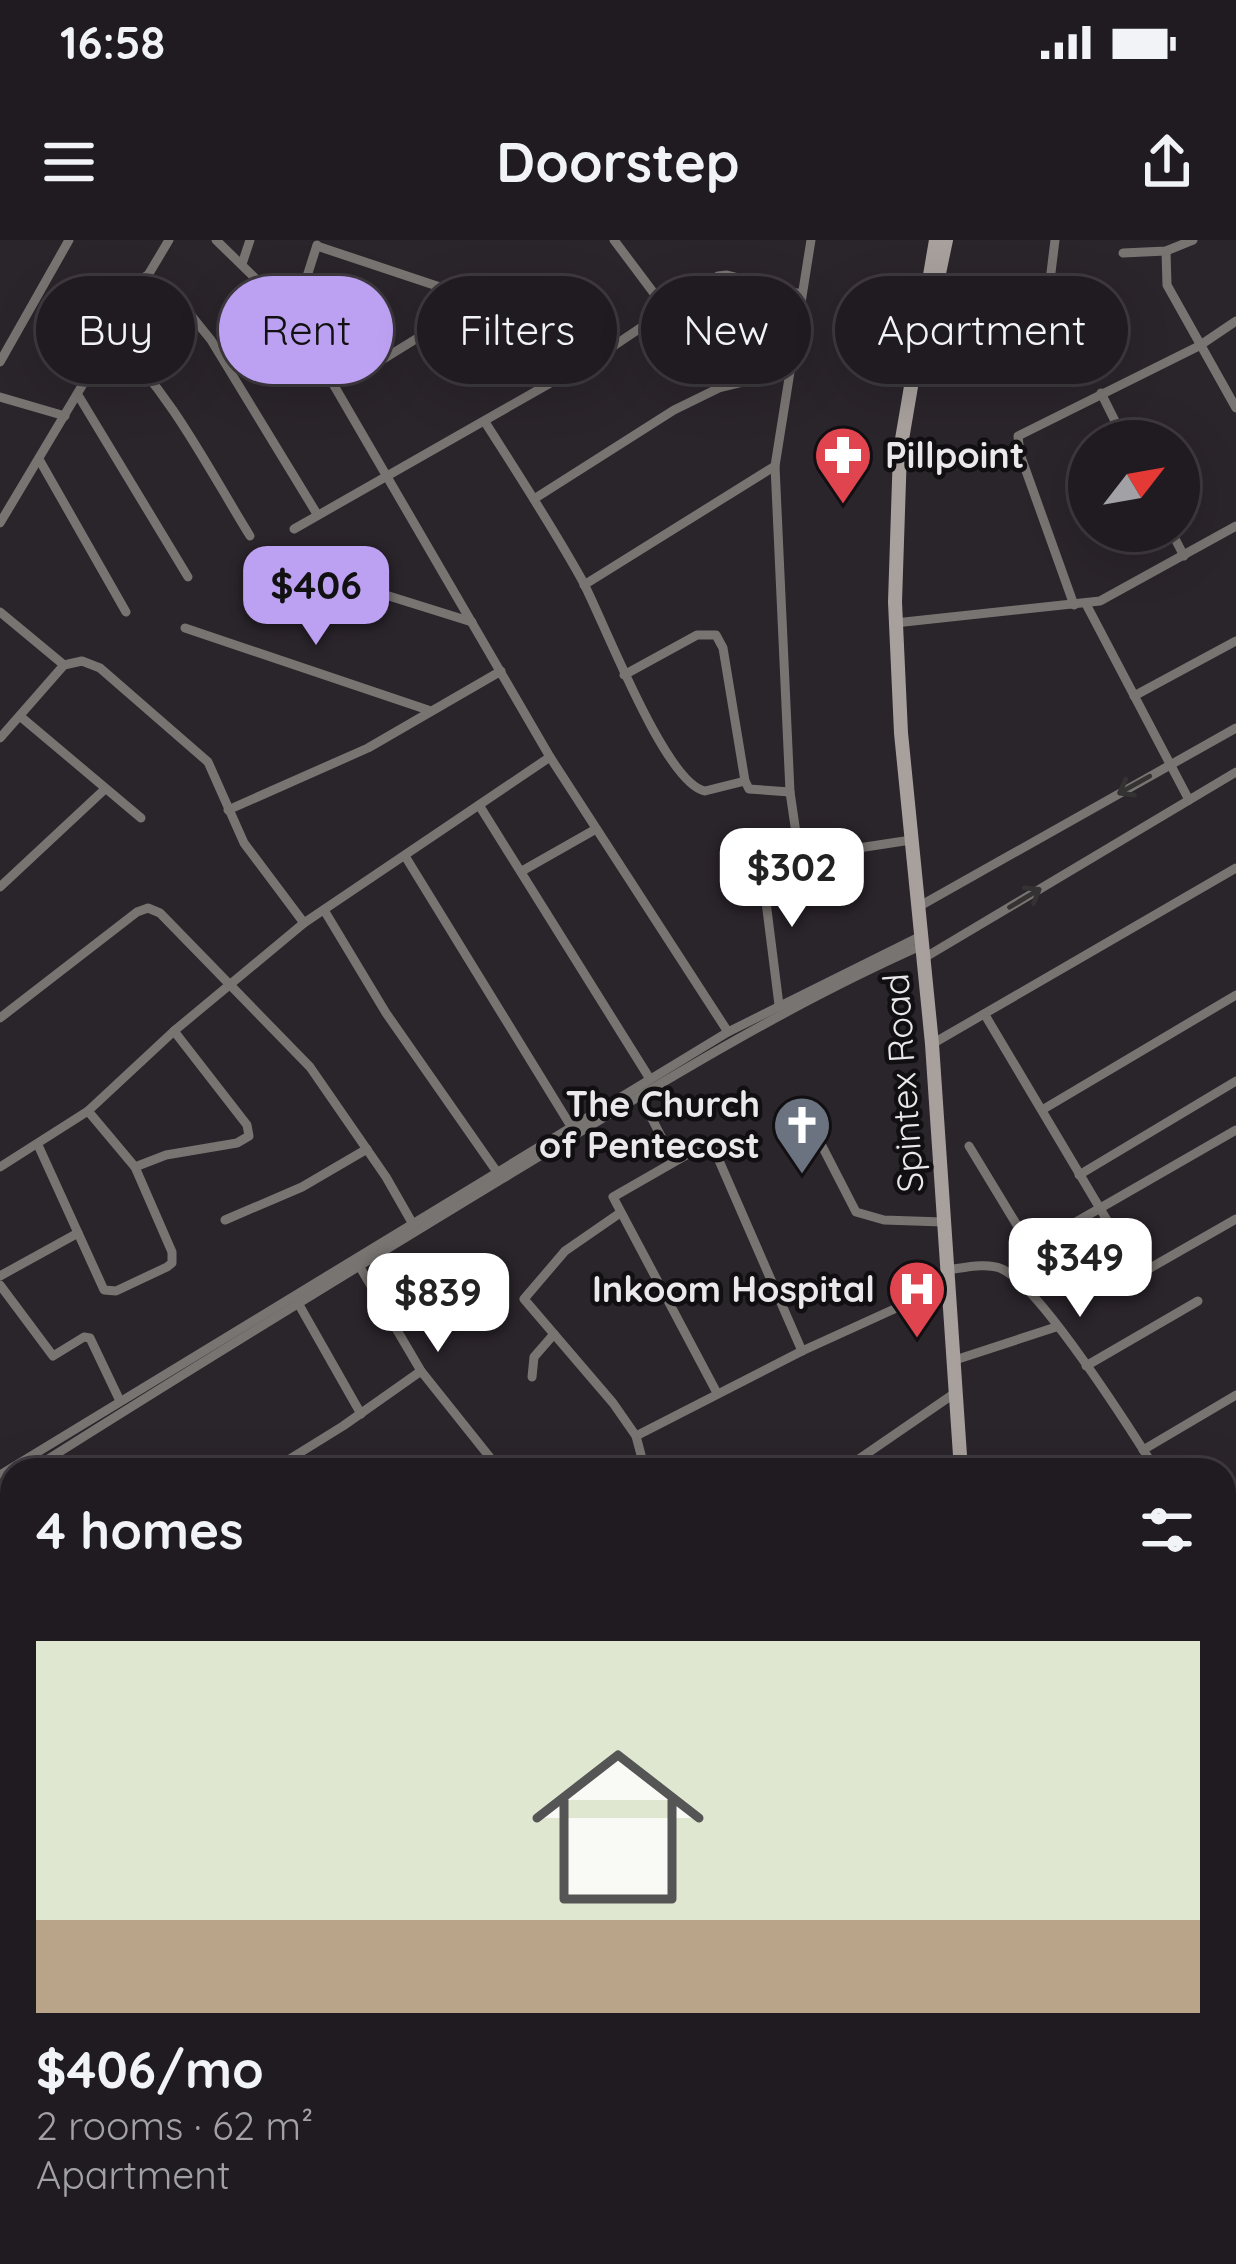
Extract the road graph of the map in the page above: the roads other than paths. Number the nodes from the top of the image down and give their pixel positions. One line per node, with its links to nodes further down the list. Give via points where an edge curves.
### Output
1 (69, 240): 26 (street)
2 (169, 240): 15 (street)
3 (216, 240): 14 (street)
4 (250, 240): 14 (street)
5 (614, 240): 17 (street)
6 (811, 240): 18 (street)
7 (936, 240): 19 (main road, Spintex Road)
8 (946, 240): 20 (main road, Spintex Road)
9 (1055, 240): 21 (street)
10 (1193, 240): 12 (street)
11 (317, 243): 16 (street); 22 (street)
12 (1166, 251): 13 (street); 25 (street, via 1167,285)
13 (1123, 253)
14 (242, 264): 42 (street, via 293,315)
15 (146, 276)
16 (307, 276)
17 (641, 276)
18 (804, 276)
19 (930, 276)
20 (938, 276)
21 (1051, 276)
22 (417, 278)
23 (195, 320): 44 (street)
24 (1236, 321): 25 (street)
25 (1199, 346): 34 (street); 36 (street)
26 (0, 362)
27 (84, 384): 33 (street)
28 (154, 384): 48 (street)
29 (549, 384): 39 (street)
30 (735, 384): 43 (street, via 674,410)
31 (788, 384): 41 (street)
32 (912, 384): 58 (main road, Spintex Road, via 900,451)
33 (78, 394): 37 (street); 52 (street)
34 (1101, 394): 38 (street); 54 (street, via 1018,436)
35 (0, 397): 37 (street)
36 (1236, 408)
37 (65, 416): 40 (street)
38 (1114, 420)
39 (485, 422): 42 (street); 43 (street)
40 (40, 460): 45 (street); 56 (street)
41 (775, 466): 53 (street); 74 (street)
42 (388, 473): 44 (street); 57 (street)
43 (534, 499): 53 (street)
44 (317, 514): 47 (street)
45 (0, 524)
46 (1236, 526): 50 (street)
47 (294, 529)
48 (250, 536)
49 (1182, 552): 50 (street)
50 (1184, 556): 54 (street)
51 (293, 566): 57 (street)
52 (188, 577)
53 (584, 585): 63 (street)
54 (1080, 604): 58 (street); 64 (street)
55 (0, 612): 61 (street)
56 (125, 612)
57 (472, 622): 62 (street)
58 (895, 623): 80 (main road, Spintex Road)
59 (185, 628): 65 (street)
60 (1236, 641): 64 (street)
61 (64, 665): 66 (street); 77 (street, via 100,668 195,748)
62 (501, 670): 65 (street); 69 (street)
63 (624, 675): 72 (street, via 693,788); 72 (street, via 697,634 716,635)
64 (1135, 696): 70 (street)
65 (431, 711): 77 (street)
66 (22, 716): 68 (street); 73 (street)
67 (1236, 728): 70 (street)
68 (0, 738)
69 (550, 758): 76 (street); 79 (street)
70 (1171, 765): 75 (street); 86 (street, one-way to 86)
71 (1236, 772): 75 (street)
72 (745, 781): 74 (street, via 749,789)
73 (105, 789): 78 (street); 85 (street)
74 (790, 792): 82 (street)
75 (1189, 800): 89 (street, one-way to 75)
76 (478, 805): 81 (street); 83 (street)
77 (228, 810): 88 (street)
78 (142, 818)
79 (596, 829): 83 (street); 96 (street)
80 (911, 840): 82 (street); 86 (main road, Spintex Road)
81 (404, 856): 87 (street); 104 (street)
82 (806, 856): 92 (street, via 762,869)
83 (522, 871): 98 (street)
84 (1234, 873): 93 (street)
85 (0, 887)
86 (918, 907): 89 (main road, Spintex Road)
87 (324, 910): 88 (street); 112 (street)
88 (304, 923): 90 (street)
89 (923, 946): 92 (street); 97 (main road, Spintex Road); 100 (street, via 776,1017)
90 (229, 985): 94 (street, via 148,908); 95 (street); 108 (street, via 293,1046)
91 (1236, 995): 101 (street)
92 (779, 1005): 96 (street)
93 (985, 1016): 97 (street); 101 (street)
94 (0, 1018)
95 (174, 1031): 102 (street); 111 (street, via 248,1136)
96 (728, 1032): 98 (street)
97 (932, 1044): 118 (main road, Spintex Road)
98 (650, 1079): 104 (street)
99 (1236, 1081): 113 (street)
100 (640, 1096): 109 (street); 119 (street)
101 (1042, 1110): 113 (street)
102 (88, 1111): 106 (street); 111 (street)
103 (804, 1111): 118 (street, via 856,1212)
104 (572, 1128): 112 (street)
105 (1236, 1130): 114 (street)
106 (38, 1145): 110 (street); 120 (street)
107 (969, 1146): 114 (street, via 1030,1244)
108 (367, 1148): 117 (street); 119 (street)
109 (674, 1161): 115 (street, via 615,1193); 128 (street, via 712,1145)
110 (0, 1167)
111 (135, 1167): 120 (street, via 172,1263 107,1292)
112 (496, 1172): 119 (street)
113 (1079, 1175): 114 (street)
114 (1100, 1210): 116 (street, via 1141,1272)
115 (620, 1213): 127 (street, via 565,1251 525,1294); 133 (street)
116 (1236, 1219)
117 (225, 1220)
118 (943, 1222): 122 (main road, Spintex Road)
119 (414, 1226): 121 (street)
120 (78, 1233): 123 (street)
121 (356, 1260): 125 (street); 131 (street); 136 (street)
122 (947, 1277): 126 (street, via 1006,1270); 128 (street); 129 (main road, Spintex Road)
123 (0, 1281): 136 (street, via 53,1356 90,1338)
124 (1198, 1301): 130 (street)
125 (298, 1304): 137 (street); 141 (street)
126 (1057, 1327): 129 (street); 130 (street)
127 (554, 1334): 132 (street, via 534,1357); 138 (street)
128 (802, 1352): 133 (street)
129 (952, 1361): 134 (main road, Spintex Road)
130 (1086, 1366): 139 (street)
131 (421, 1371): 137 (street); 143 (street)
132 (532, 1377)
133 (717, 1393): 138 (street)
134 (955, 1393): 145 (street); 146 (main road, Spintex Road)
135 (1236, 1395): 139 (street)
136 (120, 1401): 140 (street)
137 (361, 1414): 142 (street)
138 (636, 1436): 144 (street)
139 (1143, 1450): 147 (street)
140 (28, 1458)
141 (50, 1458)
142 (291, 1458)
143 (490, 1458)
144 (642, 1458)
145 (860, 1458)
146 (960, 1458)
147 (1148, 1458)

